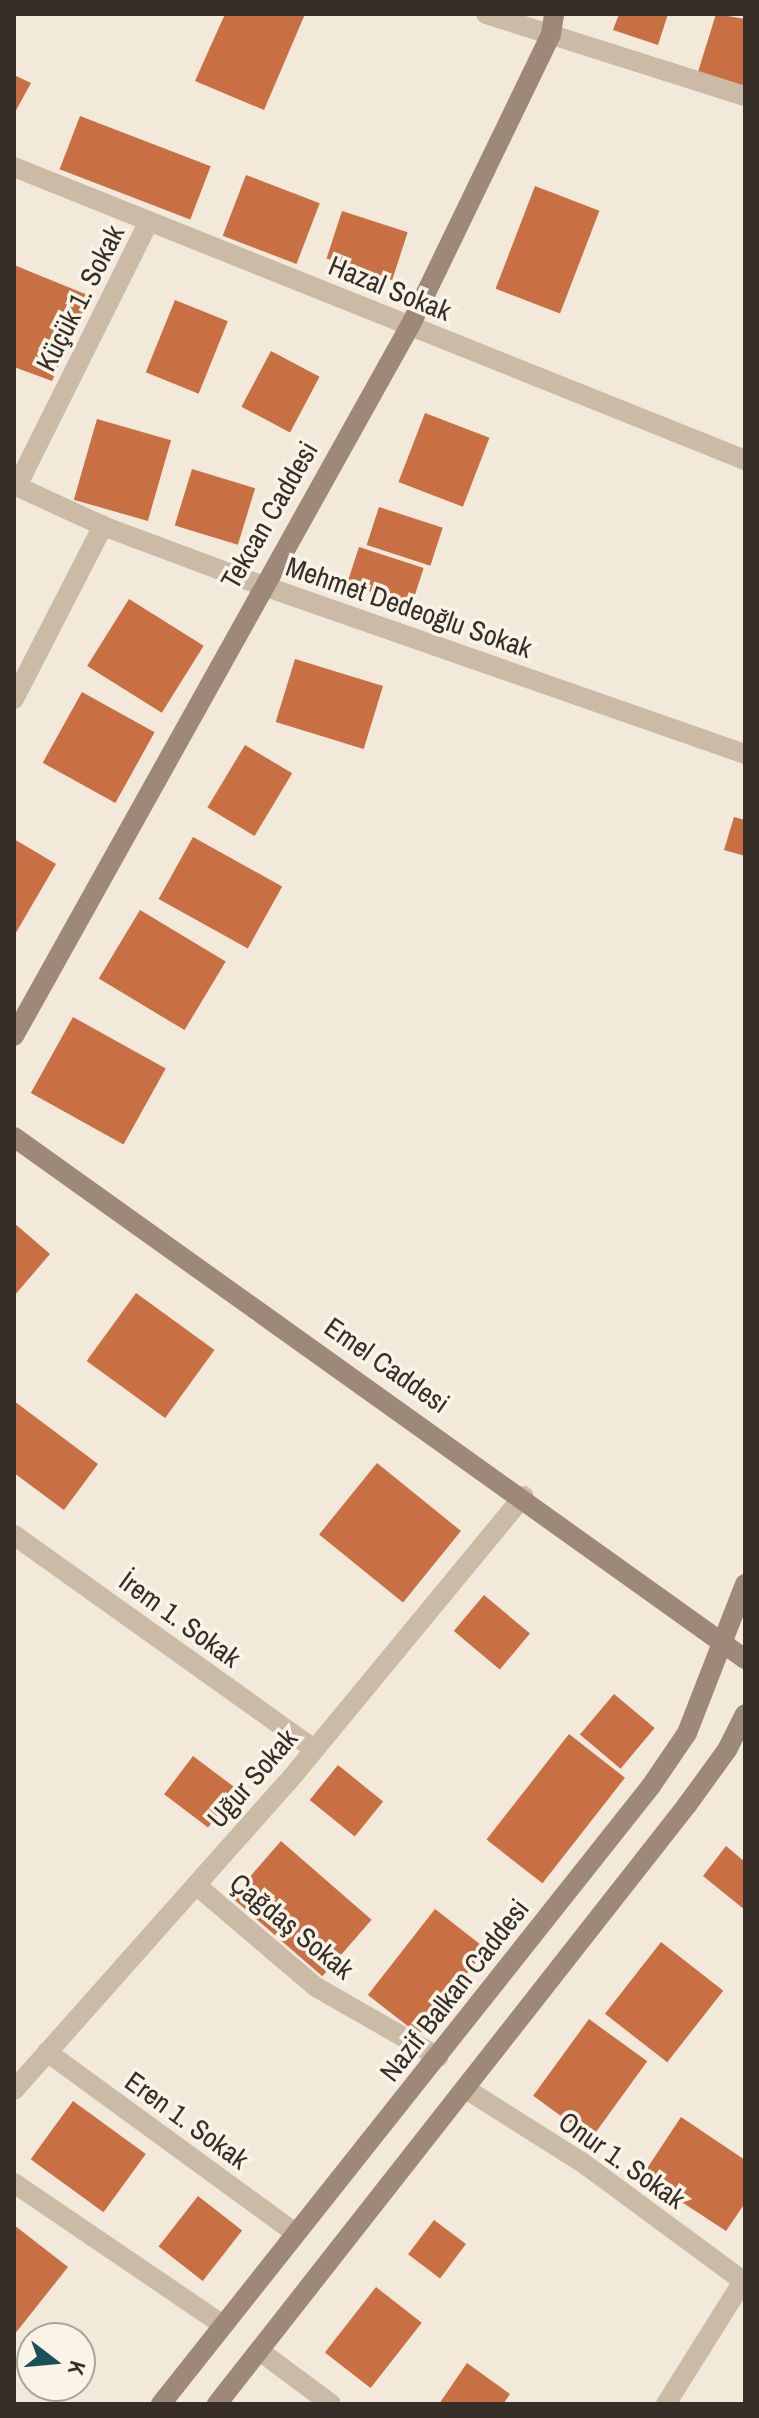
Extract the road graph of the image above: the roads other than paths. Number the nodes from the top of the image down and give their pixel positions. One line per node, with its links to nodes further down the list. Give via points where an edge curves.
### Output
1 (486, 14): 2 (street)
2 (552, 24): 3 (street); 6 (street, Tekcan Caddesi)
3 (745, 96)
4 (14, 167): 5 (street, Hazal Sokak)
5 (149, 221): 6 (street, Hazal Sokak); 8 (street, Küçük 1. Sokak)
6 (410, 326): 7 (street, Hazal Sokak); 10 (street, Tekcan Caddesi)
7 (745, 460)
8 (16, 486): 9 (street, Mehmet Dedeoğlu Sokak)
9 (103, 526): 10 (street, Mehmet Dedeoğlu Sokak); 11 (street)
10 (261, 585): 12 (street, Mehmet Dedeoğlu Sokak); 13 (street, Tekcan Caddesi)
11 (14, 699)
12 (745, 754)
13 (14, 1036)
14 (14, 1137): 15 (street, Emel Caddesi)
15 (524, 1496): 18 (street, Emel Caddesi); 21 (street, Uğur Sokak)
16 (14, 1535): 21 (street, İrem 1. Sokak)
17 (745, 1584): 18 (street, Nazif Balkan Caddesi)
18 (723, 1646): 19 (street, Emel Caddesi); 24 (street, Nazif Balkan Caddesi, via 687,1733 651,1786)
19 (745, 1659)
20 (745, 1714): 25 (street, via 703,1783)
21 (314, 1749): 22 (street, Uğur Sokak)
22 (196, 1885): 23 (street, Uğur Sokak); 24 (street, Çağdaş Sokak, via 316,1987)
23 (47, 2052): 26 (street, Uğur Sokak); 28 (street, Eren 1. Sokak)
24 (438, 2057): 28 (street, Nazif Balkan Caddesi)
25 (466, 2089): 29 (street, Onur 1. Sokak, via 583,2163); 31 (street)
26 (14, 2090)
27 (14, 2183): 30 (street)
28 (294, 2232): 30 (street, Nazif Balkan Caddesi)
29 (744, 2279): 35 (street)
30 (223, 2325): 32 (street, Nazif Balkan Caddesi)
31 (261, 2352): 33 (street); 34 (street)
32 (161, 2404)
33 (217, 2404)
34 (331, 2404)
35 (666, 2404)

